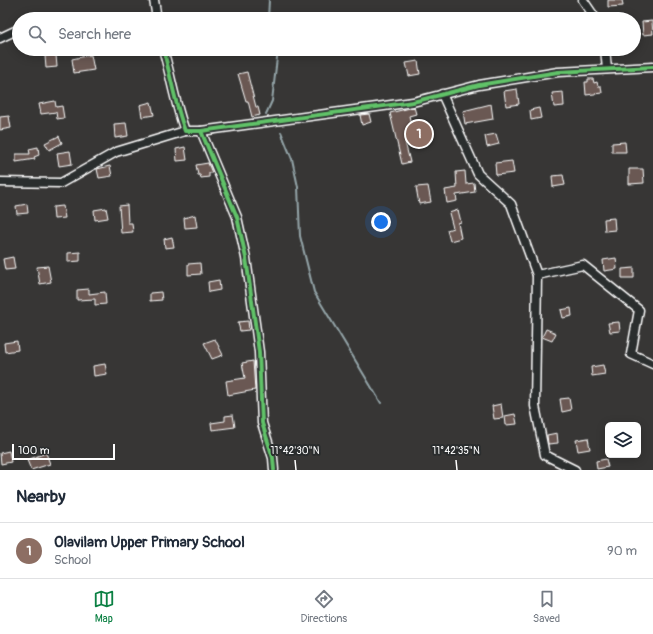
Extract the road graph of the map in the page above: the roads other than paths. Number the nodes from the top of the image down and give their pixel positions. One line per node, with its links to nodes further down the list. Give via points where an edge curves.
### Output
1 (154, 0): 3 (street)
2 (583, 0): 4 (street)
3 (156, 12)
4 (591, 12)
5 (12, 32): 6 (street)
6 (0, 38)
7 (165, 56): 12 (street)
8 (606, 56): 10 (street)
9 (653, 67): 10 (street)
10 (607, 69): 11 (street, via 558,72 478,85)
11 (442, 94): 13 (street, via 413,102); 15 (street, via 478,174 511,204)
12 (185, 131): 13 (street); 14 (street, via 116,152 61,183)
13 (201, 131): 17 (street, via 237,217 246,258 259,352 262,424 273,458)
14 (0, 182)
15 (537, 275): 16 (street, via 583,265 639,310 631,354); 18 (street, via 535,406 545,454)
16 (653, 364)
17 (274, 470)
18 (575, 470)

